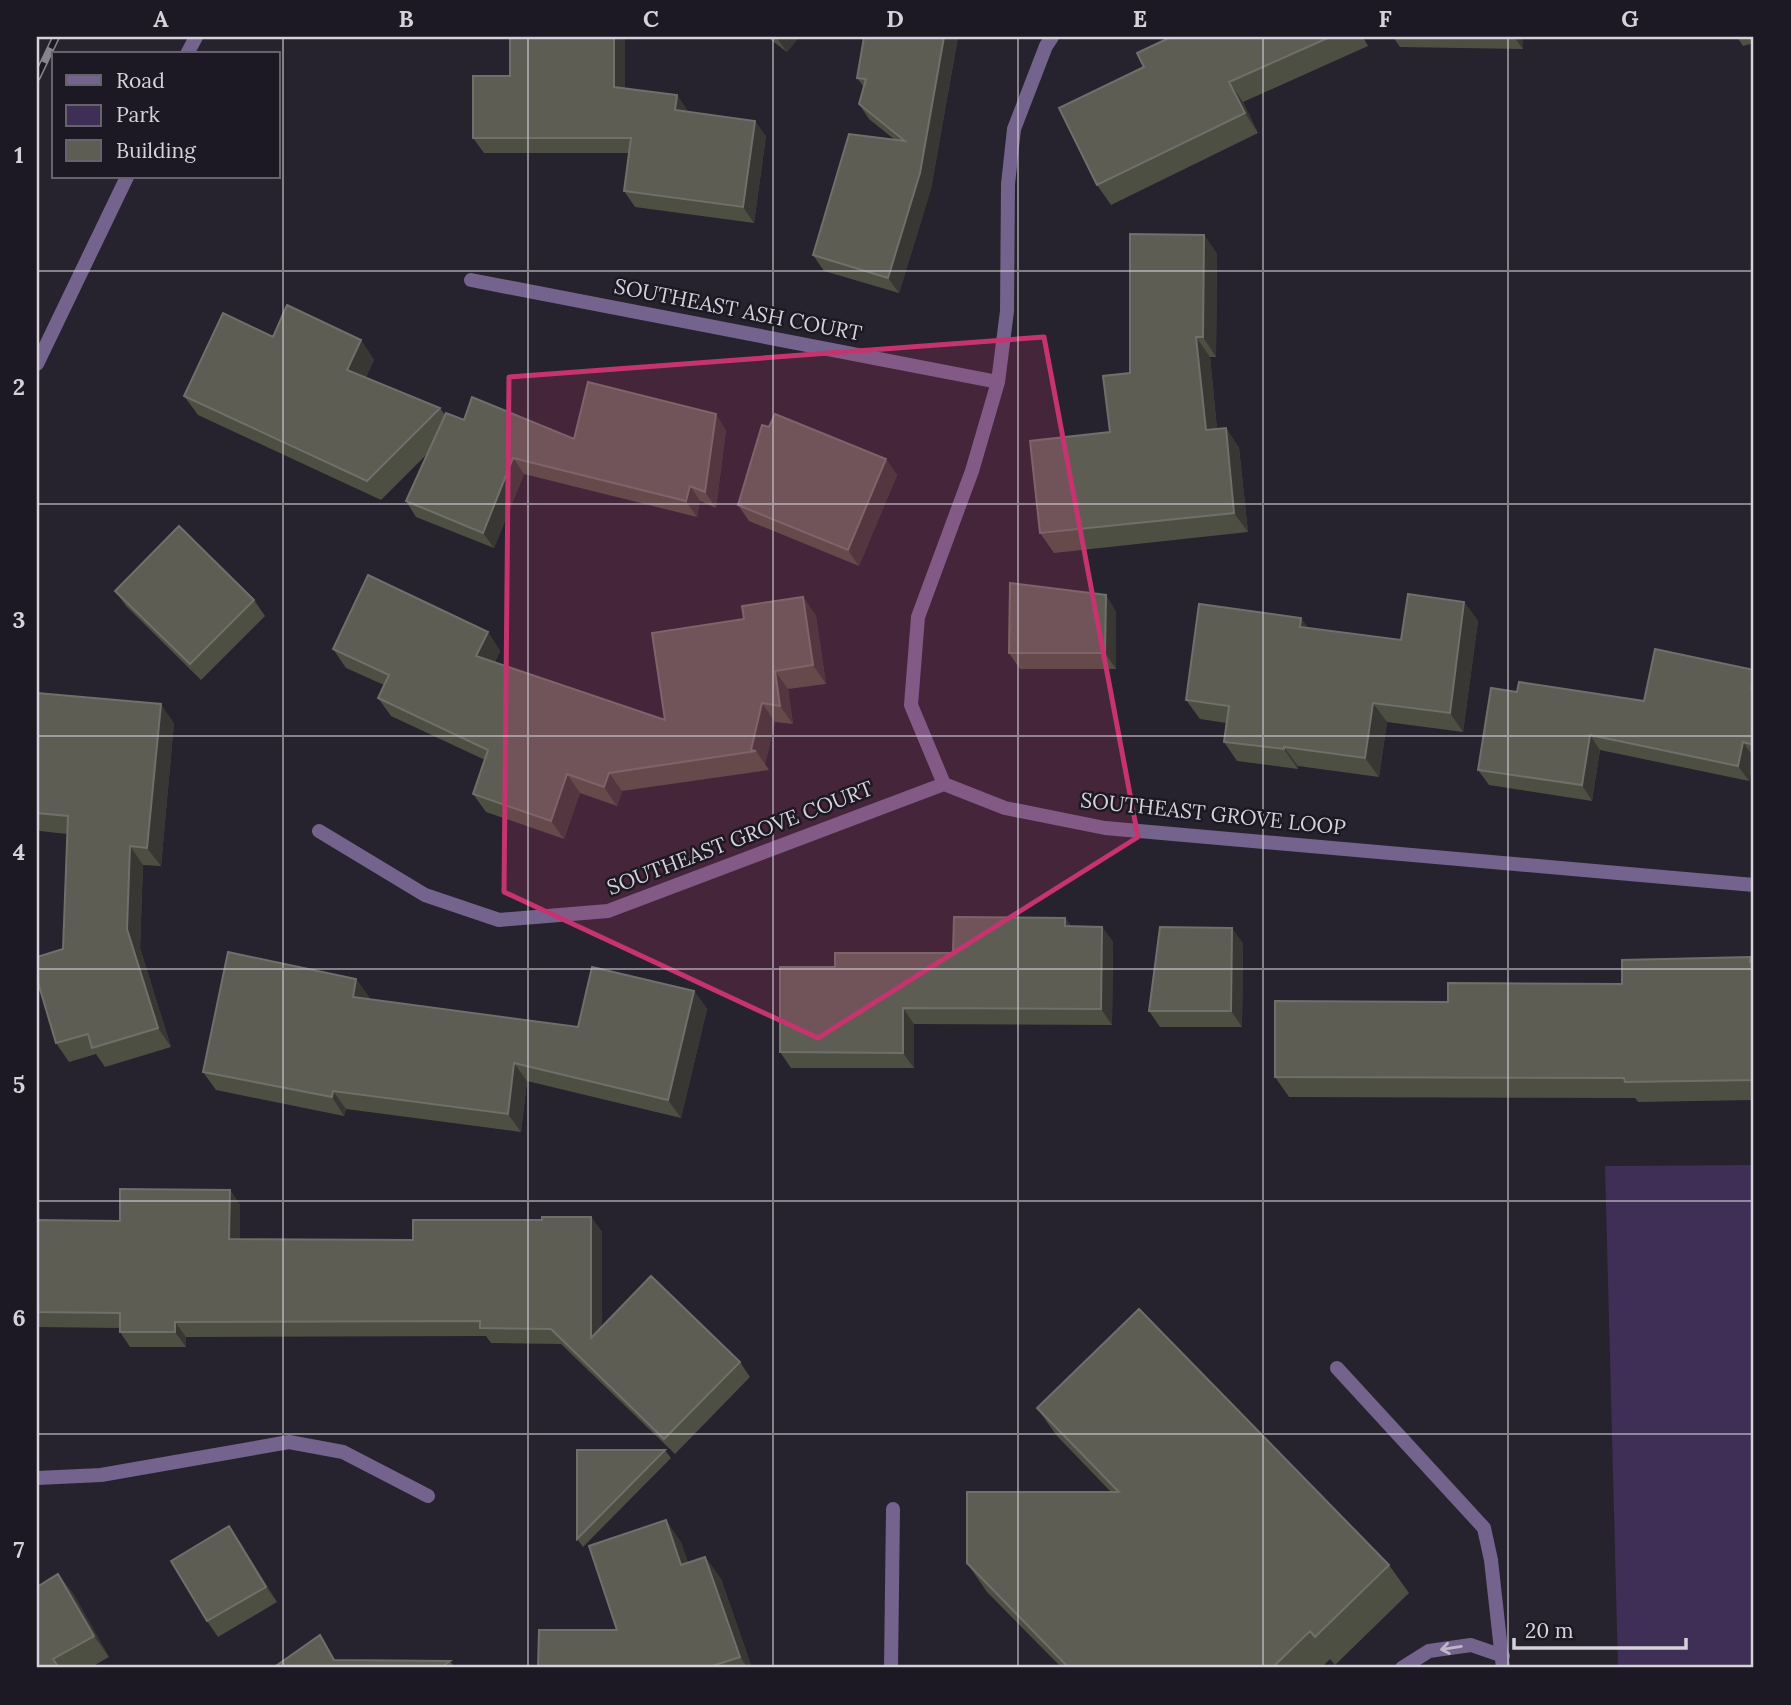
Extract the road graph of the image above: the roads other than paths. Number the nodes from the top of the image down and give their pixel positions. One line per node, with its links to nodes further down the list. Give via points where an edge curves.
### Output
1 (1052, 37): 5 (street, via 1014,129 1008,184 1007,311)
2 (127, 178): 4 (street)
3 (471, 280): 5 (street, SOUTHEAST ASH COURT)
4 (37, 364)
5 (998, 382): 6 (street, via 972,471 918,617 911,705)
6 (944, 784): 7 (street, SOUTHEAST GROVE COURT, via 608,911 499,920 425,895); 8 (street, SOUTHEAST GROVE LOOP, via 1005,808 1105,828)
7 (318, 831)
8 (1754, 885)
9 (1337, 1368): 13 (street, via 1484,1528)
10 (37, 1478): 11 (street, via 101,1475 289,1442 343,1452)
11 (428, 1496)
12 (893, 1508): 14 (street)
13 (1503, 1662): 15 (street, one-way to 15, via 1471,1645 1429,1651)
14 (891, 1668)
15 (1402, 1668)

